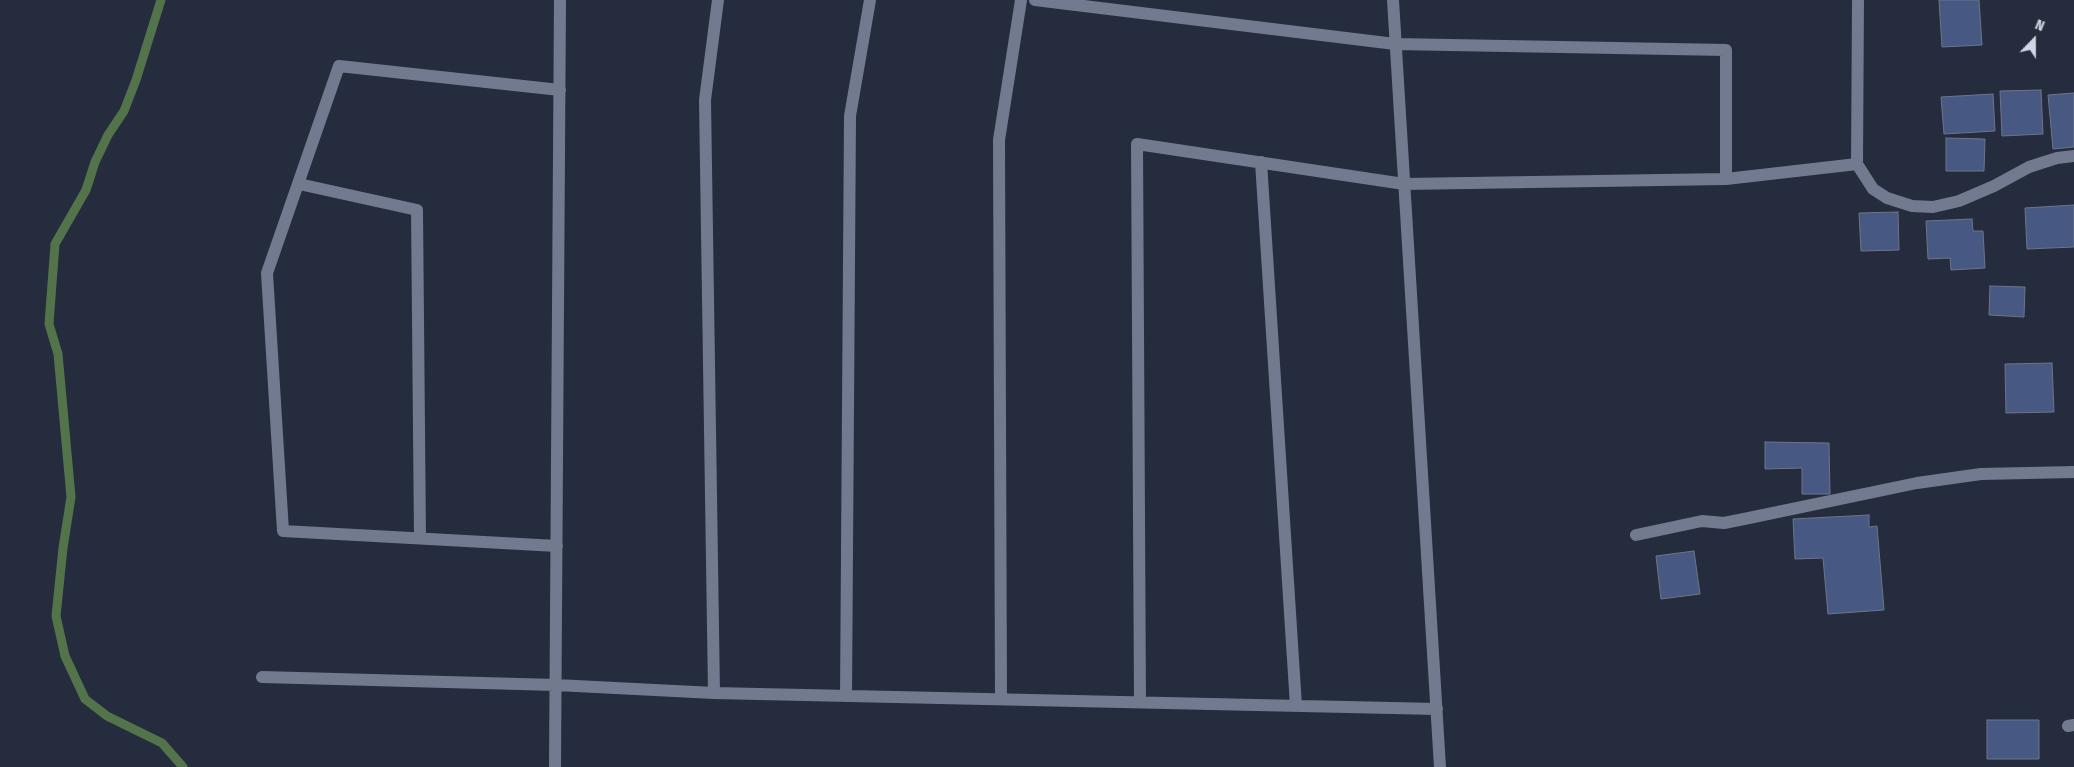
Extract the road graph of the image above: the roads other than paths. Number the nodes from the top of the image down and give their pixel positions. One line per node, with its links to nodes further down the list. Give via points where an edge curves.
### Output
1 (560, 0): 9 (street)
2 (718, 0): 22 (street, via 705,100)
3 (870, 0): 23 (street, via 850,116)
4 (1021, 0): 24 (street, via 999,140)
5 (1035, 0): 8 (street)
6 (1393, 0): 8 (street)
7 (1858, 0): 12 (street)
8 (1395, 44): 13 (street, via 1726,50); 15 (street)
9 (560, 90): 14 (street, via 339,66); 19 (street)
10 (2074, 156): 12 (street, via 2029,167 1959,201 1933,207 1912,206 1887,198 1873,188)
11 (1261, 162): 15 (street); 25 (street, via 1137,144); 26 (street)
12 (1857, 164): 13 (street)
13 (1726, 179): 15 (street)
14 (299, 184): 18 (street, via 417,210); 18 (street, via 267,273 283,531)
15 (1404, 184): 27 (street)
16 (2074, 472): 17 (street, via 1982,474 1944,479 1724,523 1702,521)
17 (1636, 536)
18 (420, 538): 19 (street)
19 (557, 546): 21 (street)
20 (262, 677): 21 (street)
21 (556, 685): 22 (street); 28 (street)
22 (714, 693): 23 (street)
23 (846, 696): 24 (street)
24 (1001, 698): 25 (street)
25 (1140, 701): 26 (street)
26 (1296, 706): 27 (street)
27 (1437, 709): 29 (street)
28 (555, 767)
29 (1440, 767)

